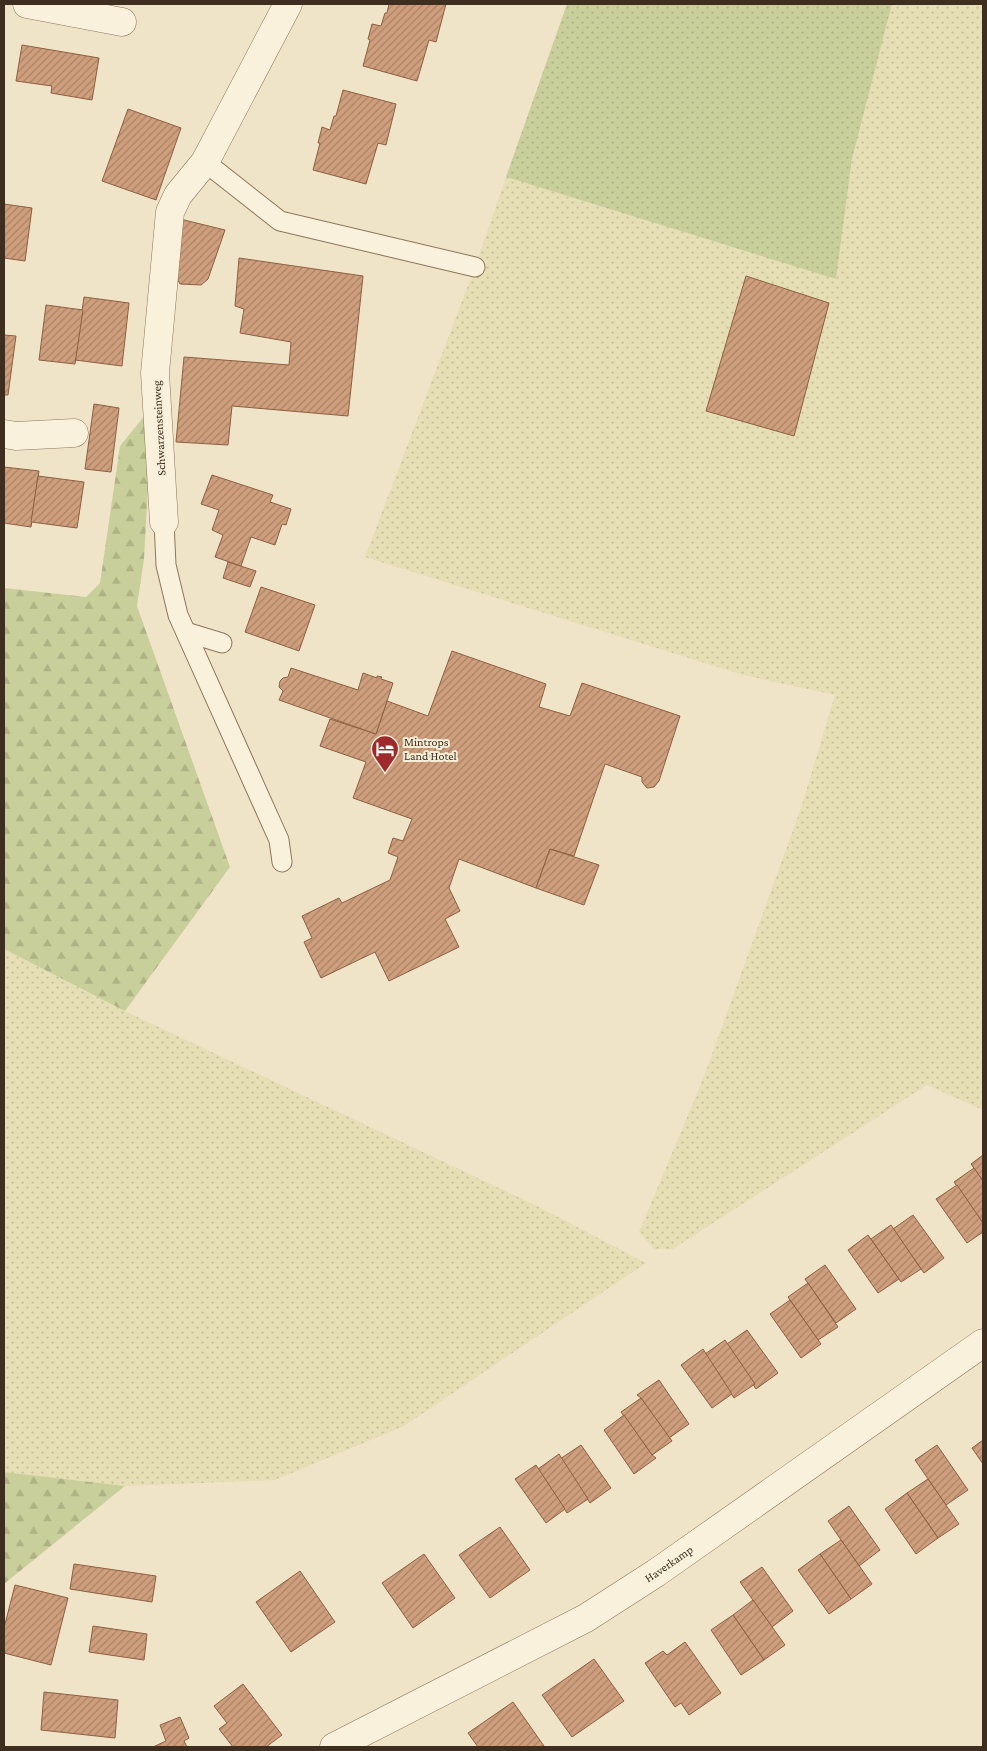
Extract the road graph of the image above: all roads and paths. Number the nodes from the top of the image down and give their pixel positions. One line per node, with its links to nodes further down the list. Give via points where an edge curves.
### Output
1 (27, 4): 3 (street)
2 (288, 4): 4 (street, Schwarzensteinweg)
3 (122, 22)
4 (205, 162): 5 (lane, via 280,221); 8 (street, Schwarzensteinweg, via 178,195 170,212 155,373)
5 (475, 267)
6 (74, 433): 7 (street)
7 (4, 434)
8 (164, 522): 9 (lane, Schwarzensteinweg, via 166,565 178,615)
9 (186, 632): 10 (lane); 11 (lane, Schwarzensteinweg, via 279,840)
10 (222, 643)
11 (282, 862)
12 (983, 1343): 13 (street, Haverkamp, via 656,1573 586,1618)
13 (334, 1747)

